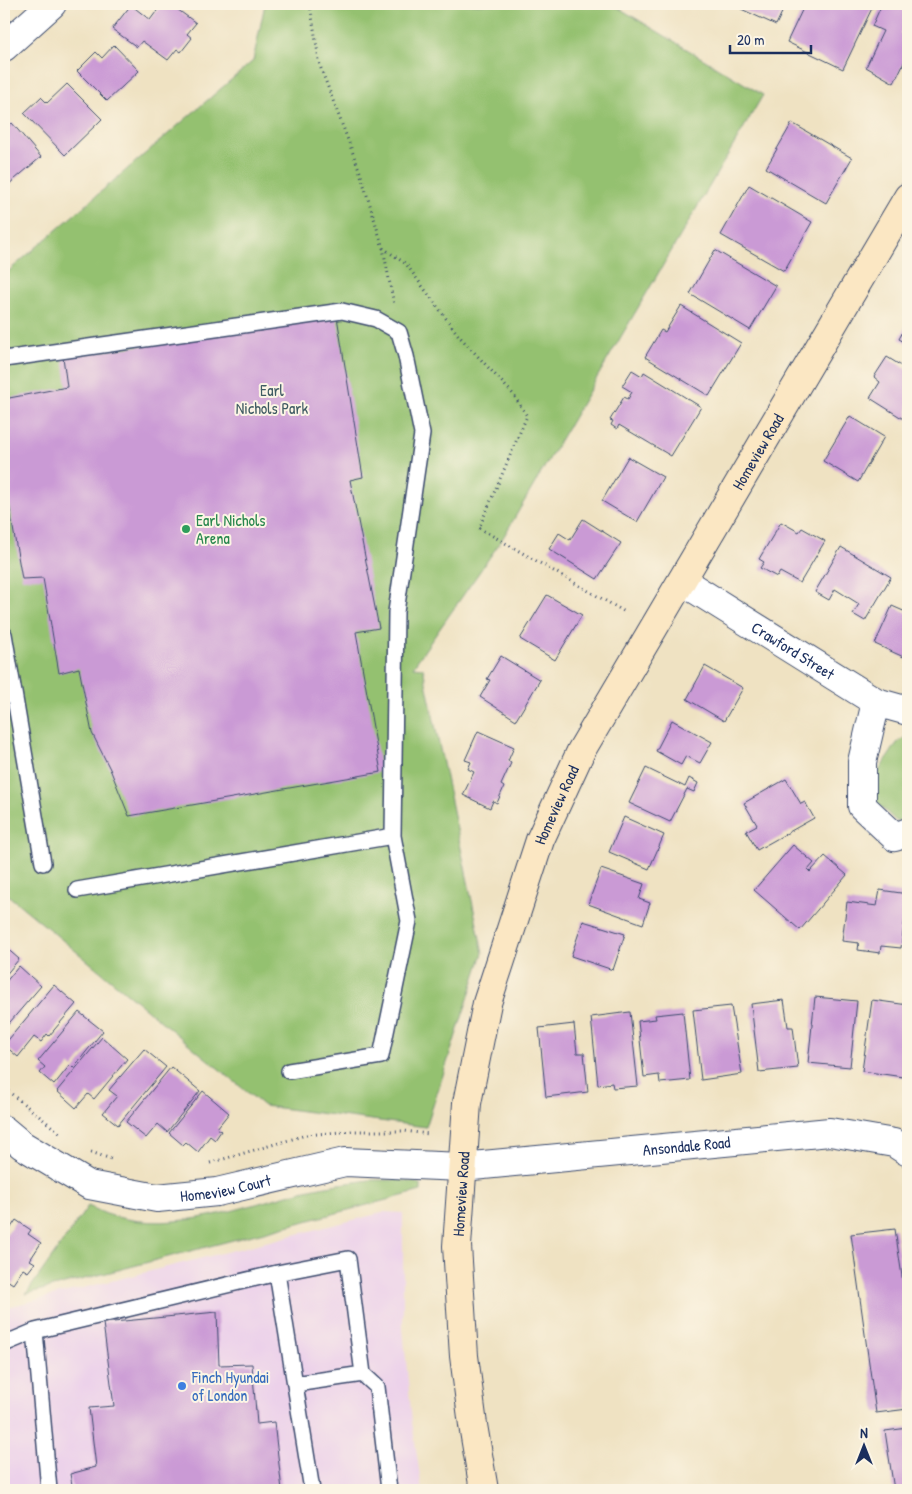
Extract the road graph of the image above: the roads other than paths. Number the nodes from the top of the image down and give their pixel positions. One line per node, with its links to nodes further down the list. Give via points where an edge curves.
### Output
1 (52, 4): 2 (street)
2 (4, 47)
3 (908, 197): 5 (street, Homeview Road)
4 (4, 359): 10 (lane, via 342,311 376,319 399,332 422,434 396,612)
5 (682, 581): 7 (street, Crawford Street); 16 (street, Homeview Road, via 581,752 540,840 487,1003 467,1103)
6 (4, 634): 11 (lane)
7 (876, 702): 8 (street, Crawford Street); 9 (street, via 862,762 862,806 895,837)
8 (908, 711)
9 (908, 832)
10 (393, 836): 12 (lane); 13 (lane, via 409,921 381,1056)
11 (43, 862)
12 (77, 890)
13 (289, 1071)
14 (4, 1130): 16 (street, Homeview Court, via 22,1145 89,1185 157,1198 217,1192 345,1162)
15 (908, 1152): 16 (street, Ansondale Road, via 894,1143 830,1132)
16 (462, 1166): 25 (street, Homeview Road, via 457,1246 464,1356)
17 (277, 1273): 18 (lane); 20 (lane, via 348,1259); 21 (lane)
18 (36, 1331): 19 (lane); 22 (lane)
19 (4, 1344)
20 (363, 1374): 21 (lane); 24 (lane, via 377,1387)
21 (295, 1384): 23 (lane)
22 (49, 1490)
23 (312, 1490)
24 (389, 1490)
25 (484, 1490)

